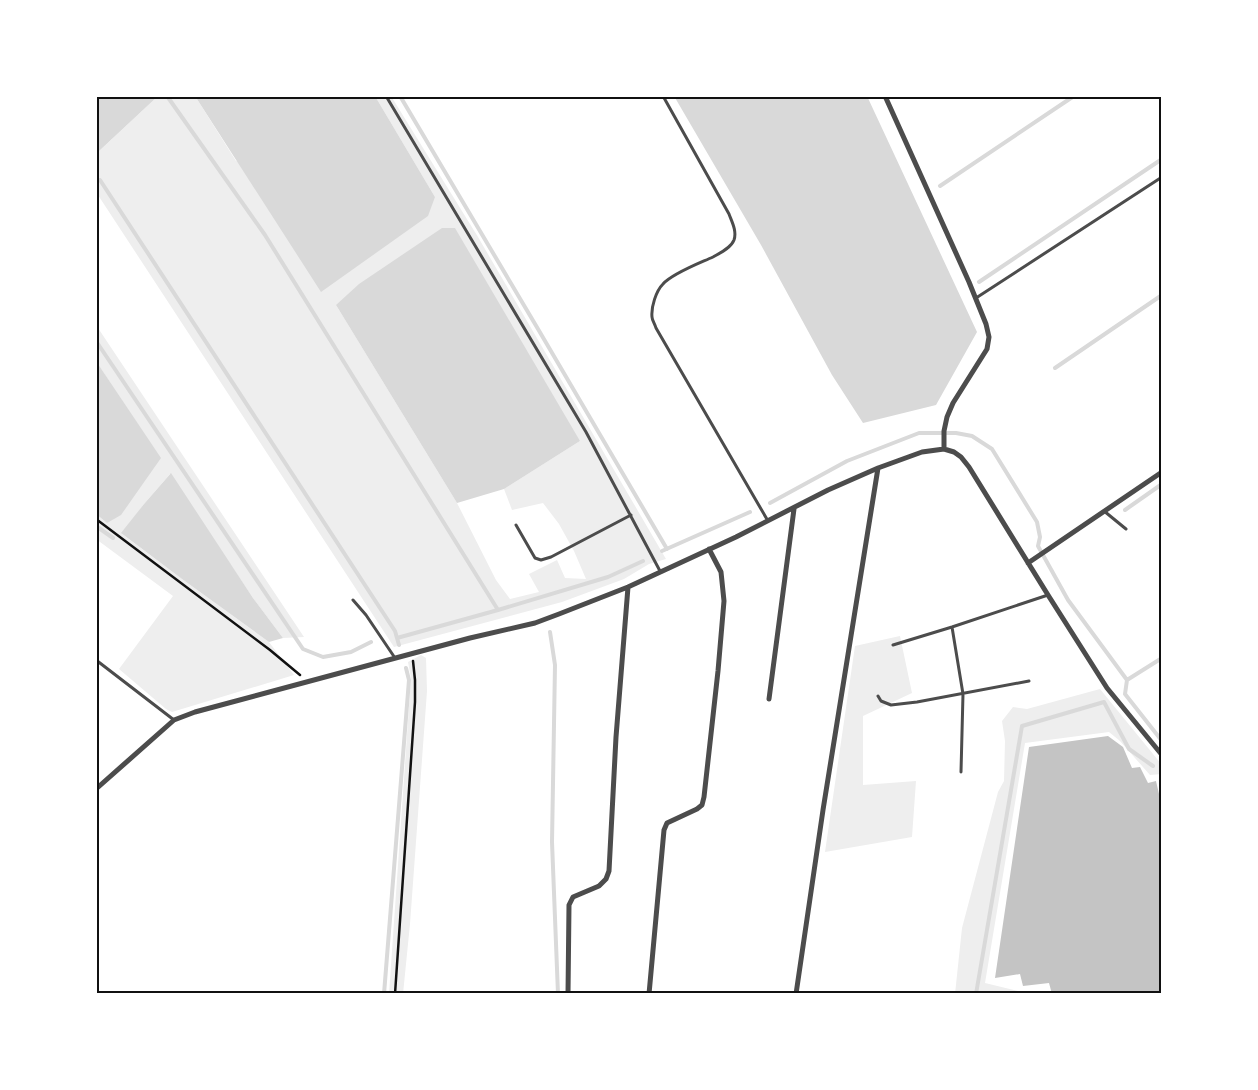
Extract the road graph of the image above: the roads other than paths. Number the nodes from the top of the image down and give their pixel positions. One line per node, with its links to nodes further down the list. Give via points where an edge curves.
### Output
1 (386, 96): 11 (lane, via 581,424)
2 (663, 96): 12 (lane, via 735,229 730,246 662,284 652,317)
3 (885, 96): 5 (street)
4 (1162, 178): 5 (lane)
5 (975, 299): 6 (street, via 989,337 947,417)
6 (944, 449): 7 (street, via 922,452); 16 (street, via 961,457 969,467)
7 (878, 468): 9 (street); 35 (street)
8 (1162, 472): 10 (street)
9 (794, 509): 12 (street); 28 (street)
10 (1104, 511): 14 (lane); 16 (street)
11 (631, 515): 13 (lane, via 541,560 535,558); 17 (lane)
12 (768, 521): 15 (street)
13 (516, 525)
14 (1126, 529)
15 (709, 549): 17 (street); 34 (street, via 722,572 724,601 704,797 702,805 667,823 664,830)
16 (1028, 563): 19 (street)
17 (661, 572): 18 (street)
18 (628, 587): 23 (street, via 535,622); 33 (street, via 609,871 599,886 573,897 568,905)
19 (1048, 595): 21 (lane); 30 (street, via 1107,688)
20 (353, 600): 23 (lane)
21 (952, 627): 22 (lane); 26 (lane)
22 (893, 645)
23 (396, 659): 29 (street)
24 (96, 660): 29 (lane)
25 (1029, 681): 26 (lane)
26 (963, 694): 27 (lane, via 891,705); 31 (lane)
27 (878, 696)
28 (769, 700)
29 (174, 720): 32 (street)
30 (1162, 755)
31 (961, 772)
32 (96, 789)
33 (568, 994)
34 (649, 994)
35 (796, 994)

